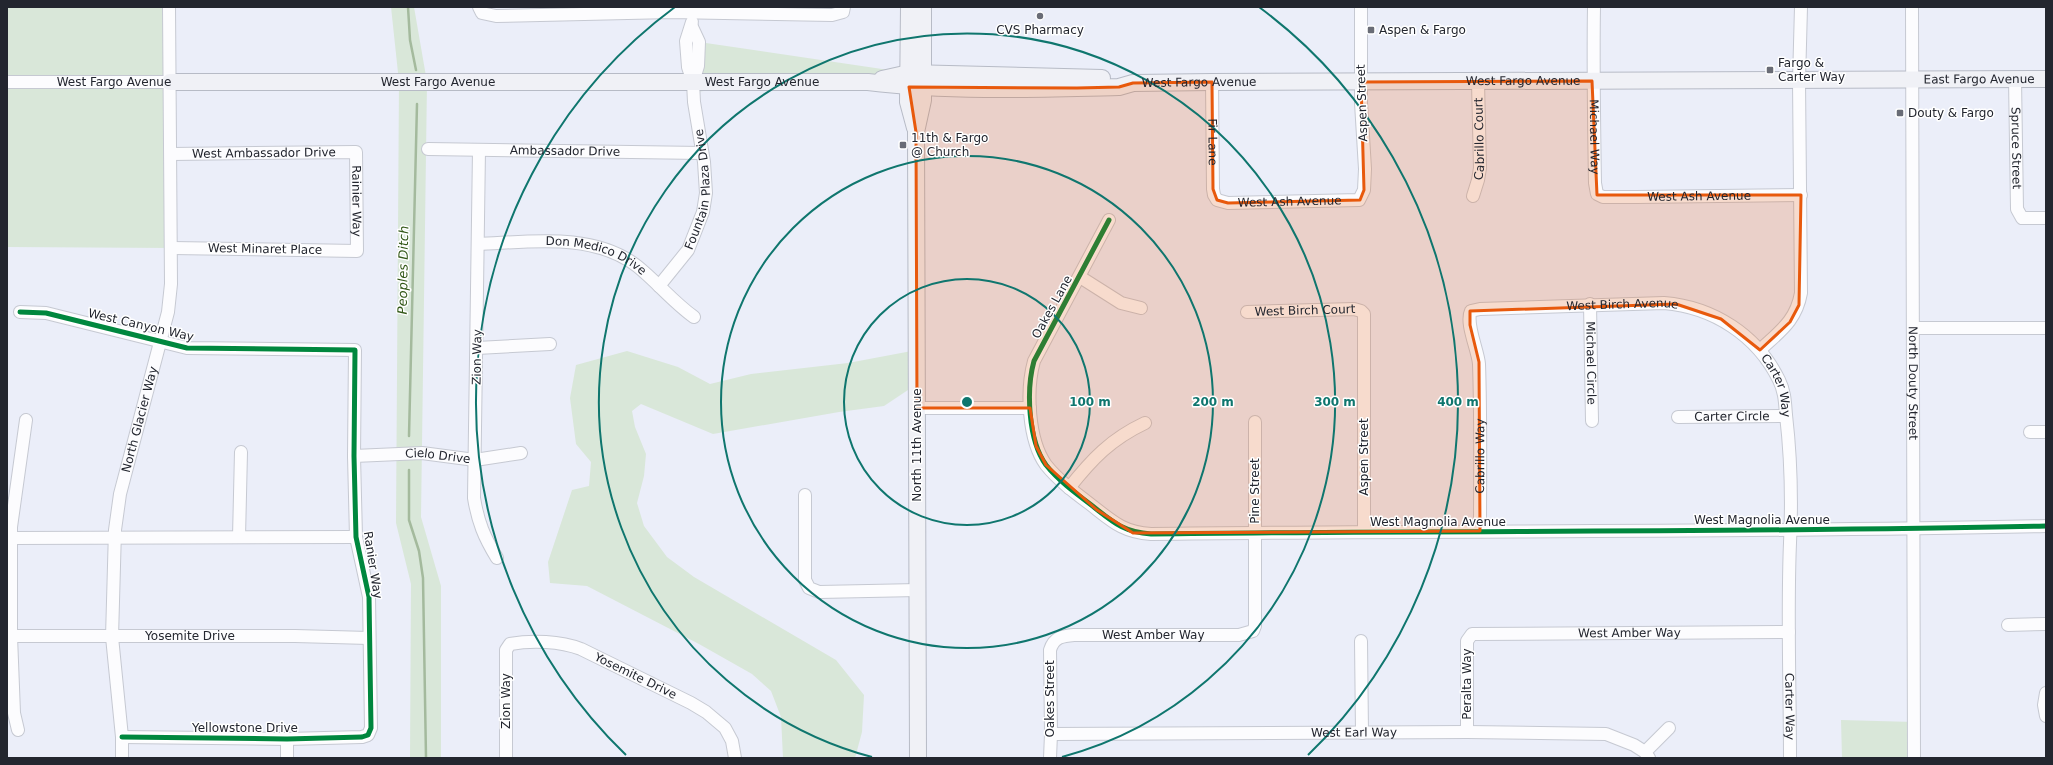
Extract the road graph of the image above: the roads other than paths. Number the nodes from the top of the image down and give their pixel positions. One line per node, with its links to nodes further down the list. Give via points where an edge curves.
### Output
1 (169, 7): 18 (street, North Glacier Way)
2 (909, 7): 11 (main road, North 11th Avenue)
3 (923, 7): 11 (main road, North 11th Avenue)
4 (1360, 7): 21 (street, Aspen Street)
5 (1594, 7): 15 (street, Michael Way)
6 (1801, 7): 16 (street, Carter Way)
7 (1912, 7): 12 (street, North Douty Street)
8 (479, 9): 9 (street, via 496,16)
9 (693, 9): 10 (street, via 832,15); 19 (street, Fountain Plaza Drive, via 692,27 699,42 698,66)
10 (843, 10)
11 (916, 80): 19 (main road, West Fargo Avenue); 20 (main road, West Fargo Avenue, via 1076,76 1121,79 1133,83); 54 (main road, North 11th Avenue, via 908,102 916,132)
12 (1912, 80): 13 (main road, East Fargo Avenue); 16 (main road, West Fargo Avenue); 47 (street, North Douty Street)
13 (2015, 80): 14 (main road, East Fargo Avenue); 33 (street, Spruce Street, via 2017,210 2025,219)
14 (2046, 80)
15 (1592, 81): 16 (main road, West Fargo Avenue); 22 (main road, West Fargo Avenue); 28 (street, Michael Way)
16 (1799, 81): 29 (street, Carter Way)
17 (7, 82): 18 (street, West Fargo Avenue)
18 (170, 82): 19 (main road, West Fargo Avenue); 26 (street, North Glacier Way)
19 (693, 82): 27 (street, Fountain Plaza Drive)
20 (1212, 82): 21 (main road, West Fargo Avenue); 32 (street, Fir Lane, via 1212,189)
21 (1361, 82): 22 (main road, West Fargo Avenue); 31 (street, Aspen Street, via 1364,190)
22 (1478, 82): 30 (street, Cabrillo Court, via 1480,168)
23 (428, 149): 24 (street, Ambassador Drive)
24 (479, 150): 27 (street, Ambassador Drive); 35 (street, Zion Way)
25 (356, 152): 26 (street, West Ambassador Drive); 37 (street, Rainier Way)
26 (171, 154): 36 (street, North Glacier Way)
27 (702, 154): 39 (street, Fountain Plaza Drive, via 706,193 703,212 688,250)
28 (1597, 194): 29 (street, West Ash Avenue, via 1603,197)
29 (1801, 195): 53 (street, Carter Way, via 1802,273 1799,305 1790,322)
30 (1473, 196)
31 (1361, 199): 32 (street, West Ash Avenue, via 1228,203)
32 (1217, 200)
33 (2046, 218)
34 (1109, 220): 38 (street, Oakes Lane)
35 (478, 244): 39 (street, Don Medico Drive, via 566,243 594,246 621,255); 51 (street, Zion Way)
36 (172, 248): 37 (street, West Minaret Place); 49 (street, North Glacier Way, via 168,312)
37 (357, 251)
38 (1080, 277): 41 (street, via 1122,303); 55 (street, Oakes Lane, via 1034,361 1031,370)
39 (659, 286): 46 (street, Don Medico Drive)
40 (1590, 304): 43 (street, West Birch Avenue); 53 (street, West Birch Avenue, via 1664,303 1692,307 1721,319); 59 (street, Michael Circle)
41 (1141, 308)
42 (1362, 311): 45 (street, West Birch Court, via 1354,309); 74 (street, Aspen Street)
43 (1472, 311): 73 (street, Cabrillo Way, via 1469,319 1479,362)
44 (20, 312): 49 (street, West Canyon Way, via 46,313)
45 (1247, 312)
46 (694, 317)
47 (1913, 328): 48 (street); 71 (street, North Douty Street)
48 (2046, 328)
49 (160, 342): 52 (street, West Canyon Way, via 200,348); 76 (street, North Glacier Way, via 120,494)
50 (550, 344): 51 (street)
51 (477, 348): 67 (street, Zion Way)
52 (355, 350): 66 (street, Ranier Way)
53 (1760, 350): 56 (street, Carter Way, via 1779,380 1786,399)
54 (917, 408): 55 (street); 81 (main road, North 11th Avenue)
55 (1030, 408): 68 (street, West Magnolia Avenue, via 1034,437 1041,456)
56 (1786, 416): 57 (street, Carter Circle); 72 (street, Carter Way, via 1789,435)
57 (1678, 417)
58 (26, 420): 79 (street)
59 (1592, 421)
60 (1255, 422): 75 (street, Pine Street)
61 (1145, 423): 68 (street, via 1099,453)
62 (2030, 432): 63 (street)
63 (2046, 432)
64 (241, 452): 77 (street)
65 (521, 453): 67 (street, Cielo Drive)
66 (354, 456): 67 (street, Cielo Drive, via 422,453); 78 (street, Ranier Way)
67 (475, 460): 80 (street, Zion Way, via 474,498 478,520)
68 (1069, 488): 75 (street, West Magnolia Avenue, via 1122,528 1133,533)
69 (806, 495): 81 (street, via 806,580 809,588 819,592)
70 (2046, 526): 71 (street, West Magnolia Avenue)
71 (1913, 529): 72 (street, West Magnolia Avenue); 111 (street, North Douty Street)
72 (1791, 530): 73 (street, West Magnolia Avenue); 85 (street, Carter Way)
73 (1480, 531): 74 (street, West Magnolia Avenue)
74 (1364, 532): 75 (street, West Magnolia Avenue)
75 (1254, 533): 84 (street, Pine Street, via 1255,611)
76 (114, 537): 77 (street); 79 (street); 88 (street, North Glacier Way)
77 (239, 537): 78 (street)
78 (356, 537): 89 (street, Ranier Way, via 369,597)
79 (11, 538): 86 (street)
80 (497, 558)
81 (918, 590): 108 (main road, North 11th Avenue)
82 (2046, 624): 83 (street)
83 (2008, 625)
84 (1252, 631): 90 (street, West Amber Way, via 1239,635 1074,635)
85 (1789, 632): 87 (street, West Amber Way, via 1480,633); 110 (street, Carter Way)
86 (11, 636): 88 (street, Yosemite Drive); 96 (street, via 14,712)
87 (1469, 636): 97 (street, Peralta Way)
88 (112, 637): 89 (street, Yosemite Drive); 101 (street, North Glacier Way)
89 (369, 638): 100 (street, Ranier Way, via 371,728)
90 (1054, 640): 99 (street, Oakes Street, via 1050,650)
91 (1361, 641): 98 (street)
92 (508, 645): 106 (street, Zion Way); 107 (street, Yosemite Drive, via 538,642 568,644 691,703 725,728 732,741)
93 (2046, 693): 94 (street)
94 (2046, 716)
95 (1669, 728): 103 (street)
96 (18, 730)
97 (1467, 732): 98 (street, West Earl Way); 103 (street, West Earl Way, via 1606,734)
98 (1362, 733): 99 (street, West Earl Way)
99 (1051, 734): 109 (street, Oakes Street)
100 (368, 735): 102 (street, Yellowstone Drive)
101 (122, 737): 102 (street, Yellowstone Drive); 104 (street, North Glacier Way)
102 (287, 739): 105 (street)
103 (1647, 755)
104 (122, 758)
105 (287, 758)
106 (506, 758)
107 (735, 758)
108 (918, 758)
109 (1050, 758)
110 (1790, 758)
111 (1914, 758)

